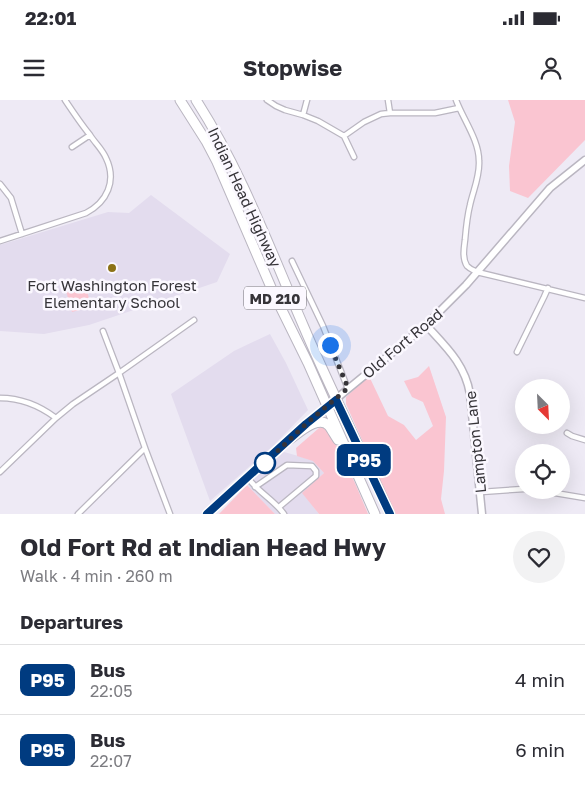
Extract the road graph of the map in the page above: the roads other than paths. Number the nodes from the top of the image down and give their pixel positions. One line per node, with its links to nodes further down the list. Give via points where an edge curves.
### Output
1 (65, 100): 11 (street)
2 (180, 100): 31 (highway, Indian Head Highway / MD 210, via 216,162)
3 (196, 100): 30 (highway, Indian Head Highway / MD 210, via 245,191)
4 (267, 100): 10 (street)
5 (307, 100): 10 (street)
6 (388, 100): 9 (street)
7 (456, 100): 8 (street)
8 (459, 108): 9 (street, via 435,113); 20 (street, via 476,143 480,160 464,252 467,266)
9 (390, 113): 12 (street, via 375,116)
10 (303, 115): 12 (street)
11 (90, 135): 13 (street); 17 (street, via 109,164 111,177 106,195 86,214)
12 (344, 136): 14 (street)
13 (72, 147)
14 (354, 157)
15 (585, 160): 20 (main road, Old Fort Road, via 550,188)
16 (0, 184): 17 (street, via 11,198)
17 (22, 234): 18 (street)
18 (0, 241)
19 (292, 261): 28 (street)
20 (477, 272): 21 (street); 24 (main road, Old Fort Road)
21 (548, 288): 22 (street); 26 (street)
22 (585, 298)
23 (194, 320): 27 (street)
24 (426, 325): 28 (main road, Old Fort Road); 41 (main road, Lampton Lane, via 462,368 466,378)
25 (103, 331): 27 (street)
26 (516, 352)
27 (119, 373): 32 (street); 36 (street)
28 (348, 388): 30 (main road, Old Fort Road)
29 (0, 398): 32 (street, via 32,405)
30 (336, 400): 31 (main road, Old Fort Road); 51 (highway, Indian Head Highway / MD 210)
31 (328, 406): 34 (main road, Old Fort Road); 43 (highway, Indian Head Highway / MD 210)
32 (56, 418): 37 (street)
33 (569, 434): 35 (street)
34 (290, 439): 38 (main road, Old Fort Road); 43 (highway, via 316,422 328,425)
35 (585, 440)
36 (145, 448): 46 (street); 47 (street)
37 (0, 472)
38 (248, 478): 39 (street); 48 (main road, Old Fort Road)
39 (255, 487): 45 (street); 45 (street, via 287,465 312,466 316,476)
40 (515, 490): 41 (street)
41 (481, 492): 52 (main road, Lampton Lane)
42 (570, 496): 44 (street)
43 (367, 497): 50 (highway, Indian Head Highway / MD 210)
44 (585, 498)
45 (279, 507): 49 (street)
46 (78, 514)
47 (170, 514)
48 (207, 514)
49 (284, 514)
50 (375, 514)
51 (390, 514)
52 (482, 514)

